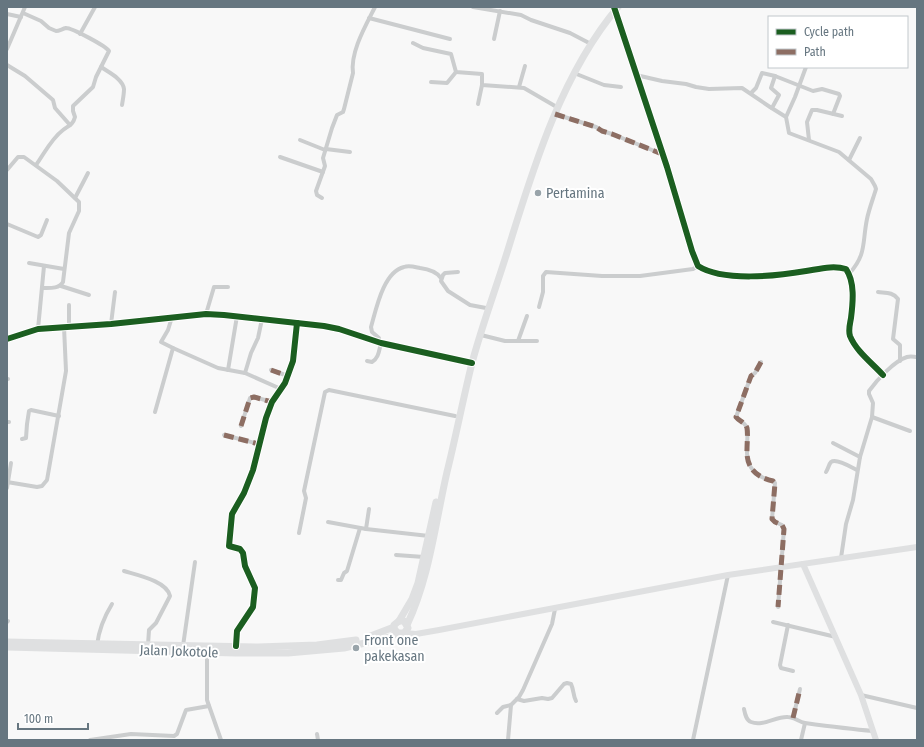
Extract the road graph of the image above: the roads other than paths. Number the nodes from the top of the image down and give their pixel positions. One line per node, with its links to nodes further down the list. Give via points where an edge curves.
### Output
1 (25, 7): 8 (street)
2 (95, 7): 10 (street)
3 (374, 7): 9 (street)
4 (473, 7): 6 (street)
5 (615, 8): 14 (highway); 22 (street)
6 (500, 11): 12 (street); 14 (street, via 521,15)
7 (7, 14): 8 (street)
8 (22, 15): 10 (street, via 41,21 56,31 67,28); 15 (street)
9 (369, 18): 11 (street); 42 (street, via 356,50 344,109 336,118)
10 (80, 34): 18 (street, via 108,49)
11 (450, 38)
12 (494, 39)
13 (413, 43): 20 (street, via 422,48 451,54)
14 (589, 43): 21 (highway); 32 (highway, via 570,71)
15 (7, 49)
16 (7, 65): 38 (street, via 25,76 53,100 55,108)
17 (525, 66): 27 (street)
18 (101, 67): 30 (street, via 123,85); 38 (street, via 93,87 73,106 75,118)
19 (806, 68): 26 (street)
20 (456, 72): 24 (street, via 447,83); 25 (street, via 482,74)
21 (574, 72): 28 (street, via 604,85); 34 (highway)
22 (636, 75): 29 (street, via 696,88 742,88); 44 (street)
23 (775, 76): 26 (street); 29 (street, via 762,73); 33 (street, via 771,88 779,95)
24 (431, 82)
25 (482, 85): 27 (street); 31 (street)
26 (799, 86): 35 (street, via 813,91 822,89 840,95); 37 (street)
27 (519, 87): 32 (street)
28 (621, 87)
29 (751, 93): 33 (street)
30 (122, 104)
31 (478, 104)
32 (555, 106): 70 (highway, via 520,200)
33 (772, 108): 37 (street)
34 (555, 114): 44 (street, via 596,127); 81 (highway, via 523,201)
35 (833, 114): 36 (street); 41 (street, via 812,110 807,122)
36 (842, 116)
37 (786, 117): 41 (street, via 789,133)
38 (70, 125): 47 (street, via 62,130)
39 (860, 138): 46 (street)
40 (300, 140): 42 (street)
41 (809, 140): 46 (street, via 839,152)
42 (326, 149): 43 (street); 49 (street, via 323,158 326,166)
43 (350, 152)
44 (662, 154): 57 (street)
45 (280, 157): 49 (street)
46 (849, 160): 60 (street, via 871,179 876,189 866,221 863,254)
47 (36, 165): 48 (street, via 21,156); 51 (street)
48 (7, 170)
49 (323, 172): 52 (street, via 316,191)
50 (88, 173): 51 (street)
51 (75, 198): 58 (street, via 79,202 79,211 70,230)
52 (322, 198)
53 (47, 220): 54 (street, via 38,237)
54 (7, 224)
55 (29, 263): 56 (street)
56 (44, 266): 58 (street); 64 (street)
57 (698, 266): 60 (street, via 735,276 786,274 839,267 846,269); 69 (street, via 640,276 546,272 543,276 543,292)
58 (64, 269): 62 (street)
59 (458, 272): 61 (street, via 445,273)
60 (849, 274): 95 (street, via 852,284 850,337 860,352)
61 (442, 278): 70 (street, via 441,281 448,291 470,305); 85 (street, via 434,271 407,266 388,279 382,290 372,327 372,332)
62 (61, 286): 64 (street); 67 (street)
63 (228, 287): 71 (street, via 214,287)
64 (42, 288): 80 (street)
65 (115, 292): 77 (street)
66 (878, 292): 89 (street, via 892,294 898,299 893,338 900,344)
67 (88, 295)
68 (69, 305): 78 (street)
69 (539, 306)
70 (486, 308): 91 (highway)
71 (206, 314): 72 (street); 74 (street)
72 (237, 316): 75 (street); 92 (street)
73 (528, 316): 83 (street)
74 (172, 317): 77 (street); 86 (street, via 162,342)
75 (262, 319): 76 (street); 94 (street)
76 (297, 323): 85 (street, via 339,329); 96 (street, via 293,361)
77 (111, 324): 78 (street)
78 (69, 326): 79 (street)
79 (64, 327): 80 (street); 100 (street, via 66,371)
80 (38, 330): 82 (street)
81 (481, 336): 83 (street); 91 (highway)
82 (7, 339)
83 (518, 341): 84 (street)
84 (537, 341)
85 (380, 342): 88 (street, via 378,355 374,361); 91 (street)
86 (173, 348): 92 (street); 99 (street)
87 (917, 357): 89 (street, via 906,357)
88 (367, 361)
89 (900, 361): 95 (street)
90 (761, 362): 128 (street, via 756,372 750,376 736,417 747,428 746,452 751,470 775,483 772,519 784,527)
91 (470, 363): 101 (highway); 115 (highway)
92 (228, 370): 94 (street)
93 (271, 370): 96 (street)
94 (245, 373): 97 (street)
95 (883, 375): 102 (street, via 869,393 873,403)
96 (288, 376): 97 (street)
97 (281, 389): 98 (street)
98 (272, 402): 103 (street, via 250,398); 108 (street)
99 (155, 412)
100 (59, 416): 106 (street, via 29,411 26,438); 113 (street, via 47,480 44,484 37,487)
101 (456, 416): 115 (highway); 120 (street, via 326,390 304,491 306,498)
102 (872, 417): 104 (street); 109 (street)
103 (242, 426)
104 (910, 431)
105 (224, 435): 108 (street)
106 (22, 439)
107 (833, 443): 109 (street)
108 (259, 444): 143 (street, via 244,494 231,517 229,546 240,549 243,553 245,566 255,588 251,611 237,630)
109 (860, 457): 111 (street)
110 (12, 463): 113 (street)
111 (857, 470): 112 (street, via 833,461); 125 (street)
112 (826, 472)
113 (8, 482): 114 (street)
114 (7, 488)
115 (440, 496): 121 (highway); 137 (highway, via 428,568 416,605)
116 (368, 508): 119 (street)
117 (328, 522): 118 (street)
118 (360, 528): 119 (street); 131 (street, via 348,571 341,580)
119 (366, 529): 121 (street)
120 (299, 533)
121 (429, 536): 124 (highway)
122 (917, 547): 125 (main road)
123 (396, 555): 124 (street)
124 (425, 557): 137 (highway, via 412,599 399,621 404,621)
125 (841, 558): 127 (main road)
126 (195, 562): 142 (street)
127 (803, 564): 128 (main road); 138 (main road)
128 (781, 567): 130 (main road); 133 (street)
129 (124, 572): 140 (street, via 157,582 170,592 156,623 149,630)
130 (728, 575): 134 (main road); 165 (street)
131 (338, 580)
132 (112, 604): 141 (street, via 100,629)
133 (778, 607)
134 (555, 609): 137 (main road, via 423,633); 150 (street, via 552,624)
135 (773, 622): 136 (street)
136 (788, 626): 138 (street); 147 (street, via 780,665 781,668)
137 (402, 629): 143 (highway, Jalan Jokotole, via 335,644); 146 (highway, Jalan Jokotole, via 390,637 325,650 266,653)
138 (836, 637): 149 (main road)
139 (7, 642): 141 (highway, Jalan Jokotole)
140 (148, 645): 142 (highway, Jalan Jokotole); 145 (highway, Jalan Jokotole)
141 (97, 646): 144 (highway, Jalan Jokotole); 145 (highway, Jalan Jokotole)
142 (183, 646): 146 (highway, Jalan Jokotole)
143 (236, 646): 146 (highway, Jalan Jokotole)
144 (7, 647)
145 (129, 647): 146 (highway, Jalan Jokotole)
146 (207, 649): 153 (street, via 206,687)
147 (793, 671)
148 (800, 689): 157 (street)
149 (861, 695): 154 (street); 159 (main road)
150 (518, 699): 151 (street, via 530,701 552,698 567,683 572,686); 152 (street)
151 (576, 702)
152 (511, 705): 156 (street); 164 (street)
153 (209, 706): 161 (street, via 186,710 174,736 131,734); 162 (street)
154 (917, 708)
155 (744, 709): 157 (street, via 746,717 754,723 783,717)
156 (497, 713)
157 (793, 718): 158 (street)
158 (805, 723): 159 (street); 166 (street)
159 (873, 731): 167 (main road)
160 (317, 734): 163 (street)
161 (90, 740)
162 (221, 740)
163 (318, 740)
164 (508, 740)
165 (693, 740)
166 (801, 740)
167 (876, 740)

